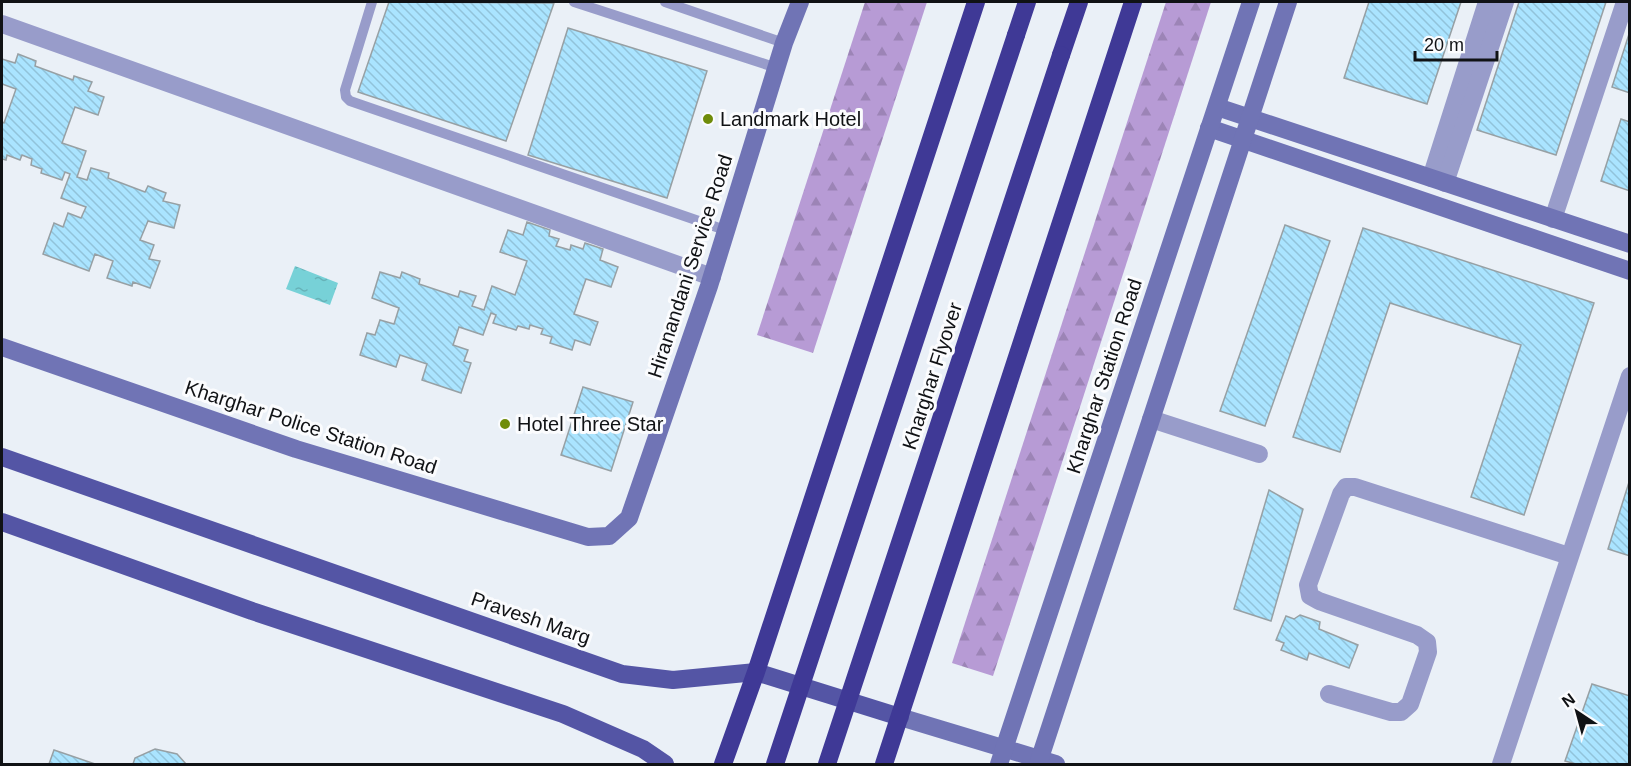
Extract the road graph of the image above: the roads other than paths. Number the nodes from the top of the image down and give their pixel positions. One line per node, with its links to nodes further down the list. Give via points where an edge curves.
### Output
1 (372, 2): 23 (lane, via 345,90 350,101)
2 (573, 2): 16 (lane)
3 (665, 2): 15 (lane)
4 (800, 2): 15 (street, Hiranandani Service Road)
5 (976, 2): 36 (highway)
6 (1027, 2): 43 (highway, Kharghar Flyover, bridge)
7 (1079, 2): 44 (highway, Kharghar Flyover, bridge)
8 (1133, 2): 38 (highway)
9 (1251, 2): 17 (street, Kharghar Station Road)
10 (1288, 2): 18 (street)
11 (1487, 2): 21 (street)
12 (1505, 2): 21 (street)
13 (1625, 2): 22 (street)
14 (2, 24): 26 (street)
15 (784, 43): 16 (street, Hiranandani Service Road)
16 (777, 68): 23 (street, Hiranandani Service Road)
17 (1217, 107): 18 (street); 19 (street, Kharghar Station Road)
18 (1250, 118): 20 (street); 21 (street)
19 (1209, 128): 20 (street); 39 (street, Kharghar Station Road)
20 (1242, 140): 25 (street); 30 (street)
21 (1438, 181): 22 (street)
22 (1553, 219): 24 (street)
23 (725, 230): 26 (street, Hiranandani Service Road)
24 (1629, 244)
25 (1629, 271)
26 (712, 277): 34 (street, Hiranandani Service Road, via 629,518)
27 (2, 347): 34 (street, Kharghar Police Station Road, via 296,449 588,537)
28 (1629, 376): 29 (street)
29 (1623, 416): 35 (street)
30 (1151, 419): 31 (street); 40 (street)
31 (1259, 454)
32 (2, 457): 36 (main road, Pravesh Marg, via 622,674 673,680)
33 (2, 522): 41 (main road, via 252,611 562,714 643,749)
34 (609, 536)
35 (1569, 556): 37 (street, via 1346,487 1308,585 1310,596 1417,635 1427,642 1428,652 1410,704 1401,712); 46 (street)
36 (756, 672): 38 (main road, Pravesh Marg); 42 (highway)
37 (1329, 694)
38 (900, 717): 39 (street, Pravesh Marg); 45 (highway)
39 (1002, 757): 40 (street, Pravesh Marg)
40 (1044, 763)
41 (665, 765)
42 (723, 765)
43 (775, 765)
44 (827, 765)
45 (884, 765)
46 (1501, 765)

